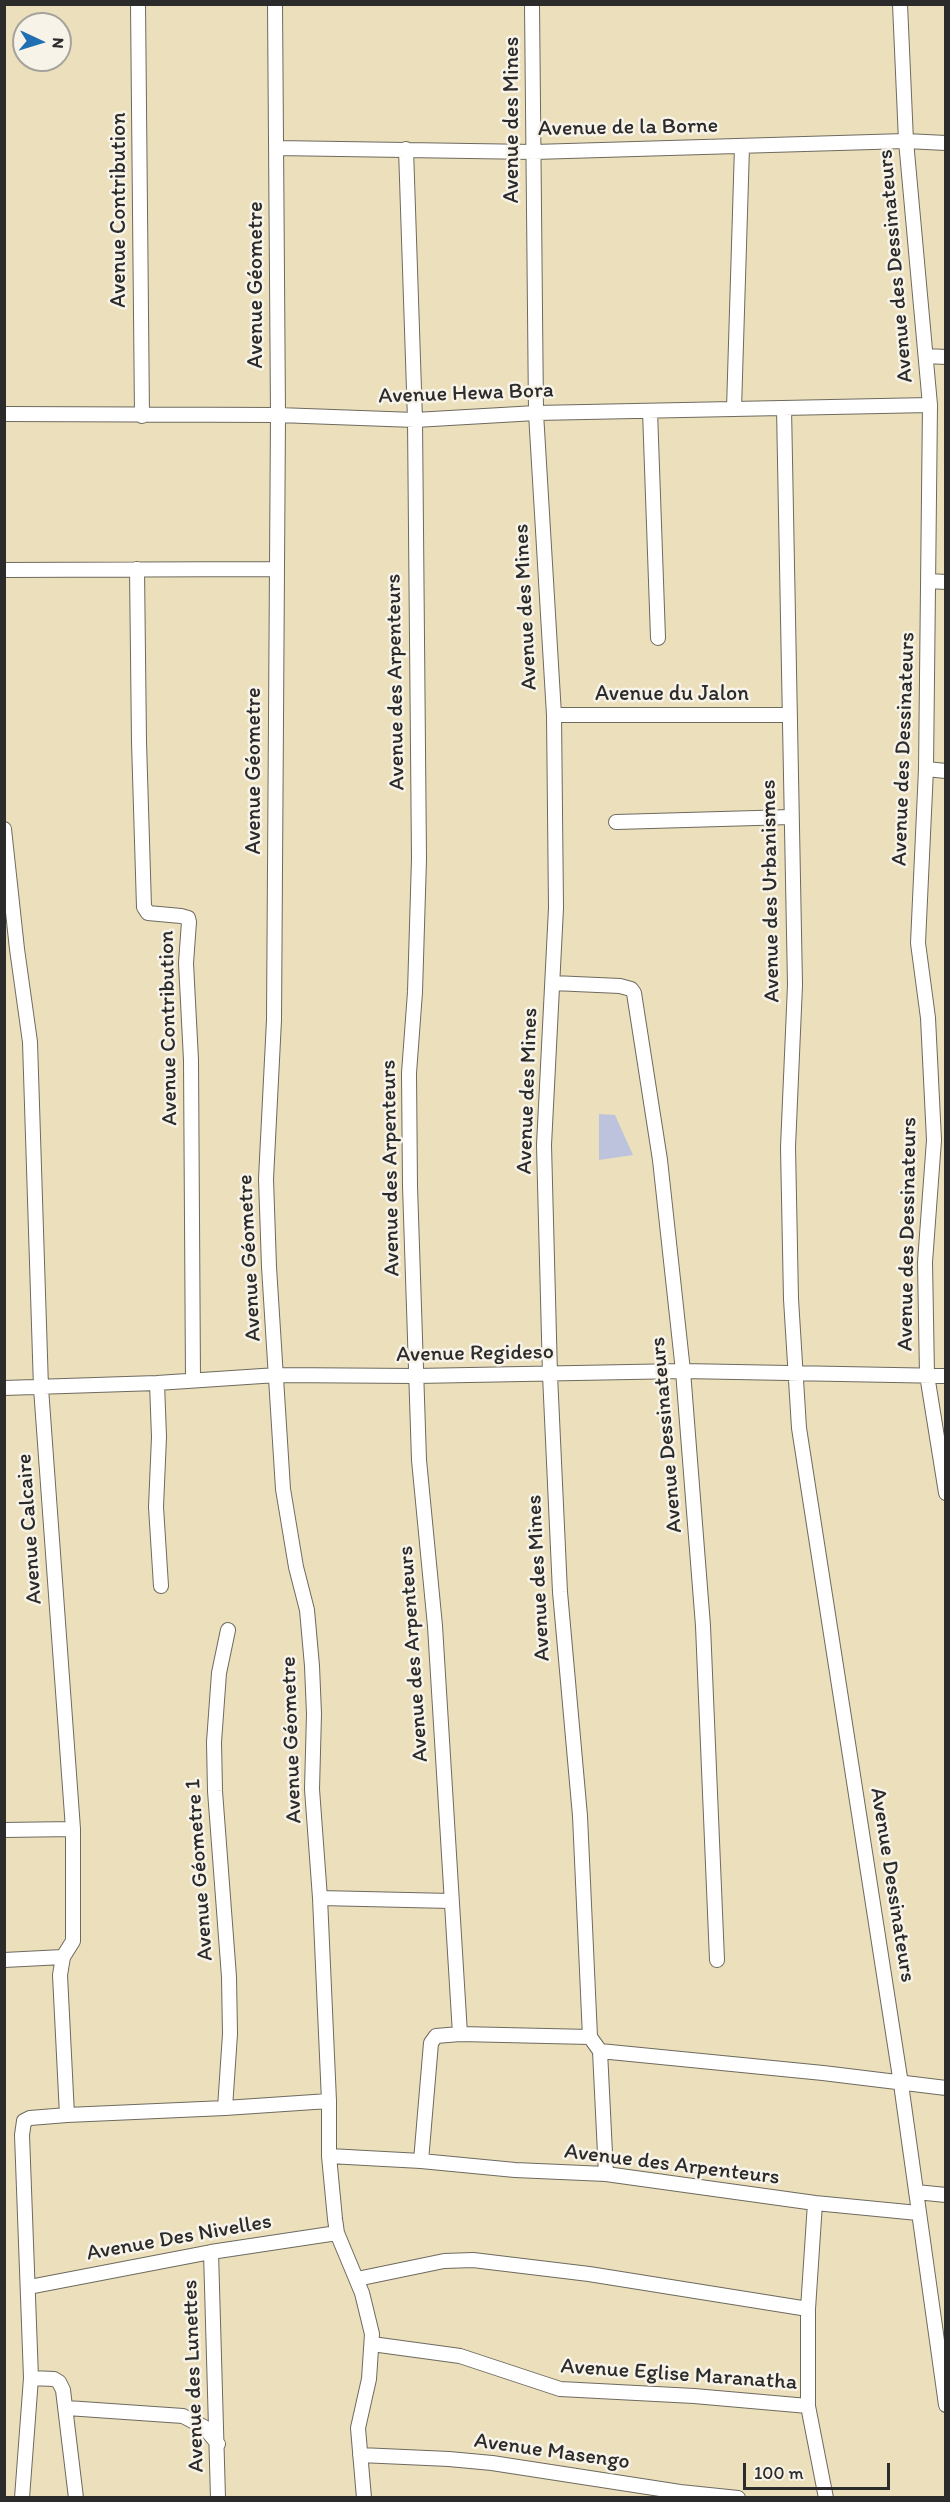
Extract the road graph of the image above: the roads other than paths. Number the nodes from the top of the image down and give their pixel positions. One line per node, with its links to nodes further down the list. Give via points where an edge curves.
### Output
1 (138, 4): 20 (street, Avenue Contribution)
2 (275, 4): 8 (street, Avenue Géometre)
3 (532, 4): 10 (street, Avenue des Mines)
4 (900, 4): 5 (street, Avenue des Dessinateurs)
5 (906, 141): 6 (street, Avenue de la Borne); 7 (street, Avenue de la Borne); 11 (street, Avenue des Dessinateurs)
6 (945, 143)
7 (742, 147): 10 (street, Avenue de la Borne); 15 (street)
8 (276, 148): 9 (street, Avenue de la Borne); 19 (street, Avenue Géometre)
9 (406, 149): 10 (street, Avenue de la Borne); 21 (street, Avenue des Arpenteurs)
10 (534, 152): 17 (street, Avenue des Mines)
11 (926, 356): 12 (street); 13 (street, Avenue des Dessinateurs)
12 (945, 357)
13 (930, 405): 14 (street, Avenue Hewa Bora); 25 (street, Avenue des Dessinateurs)
14 (783, 408): 15 (street, Avenue Hewa Bora); 29 (street, Avenue des Urbanismes)
15 (734, 409): 16 (street, Avenue Hewa Bora)
16 (650, 411): 17 (street, Avenue Hewa Bora); 27 (street)
17 (536, 413): 21 (street, Avenue Hewa Bora); 28 (street, Avenue des Mines)
18 (4, 414): 20 (street, Avenue Hewa Bora)
19 (278, 415): 20 (street, Avenue Hewa Bora); 21 (street, Avenue Hewa Bora); 23 (street, Avenue Géometre)
20 (142, 416)
21 (415, 420): 42 (street, Avenue des Arpenteurs, via 419,859 409,1143)
22 (137, 569): 23 (street); 24 (street); 43 (street, Avenue Contribution, via 144,907 148,913 186,917 189,922 186,963 191,1060)
23 (276, 569): 38 (street, Avenue Géometre, via 274,1020 266,1179)
24 (4, 570)
25 (929, 581): 26 (street); 30 (street, Avenue des Dessinateurs)
26 (945, 582)
27 (658, 638)
28 (554, 715): 29 (street, Avenue du Jalon); 35 (street, Avenue des Mines)
29 (790, 715): 32 (street, Avenue des Urbanismes)
30 (926, 769): 31 (street); 40 (street, Avenue des Dessinateurs, via 918,943 928,1018 934,1140 925,1262)
31 (945, 771)
32 (791, 818): 33 (street); 37 (street, Avenue des Urbanismes, via 795,986 788,1147)
33 (616, 822)
34 (4, 829): 46 (street, Avenue Calcaire, via 30,1042)
35 (553, 983): 36 (street, Avenue Dessinateurs, via 620,986 633,993 660,1160); 39 (street, Avenue des Mines, via 544,1144)
36 (683, 1371): 37 (street, Avenue Regideso); 39 (street, Avenue Regideso); 56 (street, Avenue Dessinateurs, via 703,1626)
37 (796, 1372): 40 (street, Avenue Regideso); 60 (street, Avenue Dessinateurs, via 803,1450)
38 (277, 1375): 42 (street, Avenue Regideso); 43 (street, Avenue Regideso); 52 (street, Avenue Géometre, via 285,1509 307,1610 314,1714 312,1790)
39 (550, 1375): 42 (street, Avenue Regideso); 58 (street, Avenue des Mines, via 560,1592 580,1816)
40 (927, 1375): 41 (street, Avenue Regideso); 47 (street, Avenue des Dessinateurs)
41 (945, 1376)
42 (416, 1377): 53 (street, Avenue des Arpenteurs)
43 (193, 1380): 44 (street, Avenue Regideso)
44 (157, 1383): 46 (street, Avenue Regideso); 48 (street, via 156,1507)
45 (4, 1388): 46 (street, Avenue Regideso)
46 (41, 1388): 50 (street, Avenue Calcaire)
47 (945, 1493)
48 (161, 1587)
49 (228, 1630): 63 (street, Avenue Géometre 1, via 219,1673 214,1742 229,1977)
50 (73, 1829): 51 (street); 54 (street, Avenue Calcaire, via 73,1941)
51 (4, 1830)
52 (320, 1898): 53 (street); 62 (street, Avenue Géometre)
53 (451, 1901): 57 (street, Avenue des Arpenteurs)
54 (63, 1957): 55 (street); 64 (street, Avenue Calcaire, via 60,1975)
55 (4, 1960)
56 (717, 1960)
57 (460, 2034): 58 (street); 66 (street, via 436,2036 431,2043)
58 (590, 2037): 59 (street)
59 (600, 2051): 60 (street); 67 (street)
60 (901, 2084): 61 (street); 68 (street, Avenue Dessinateurs)
61 (945, 2088)
62 (329, 2101): 63 (street); 65 (street, Avenue Géometre)
63 (225, 2108): 64 (street)
64 (67, 2115): 75 (street, via 24,2121)
65 (329, 2156): 66 (street, Avenue des Arpenteurs); 72 (street, Avenue Géometre)
66 (421, 2161): 67 (street, Avenue des Arpenteurs)
67 (606, 2174): 70 (street, Avenue des Arpenteurs)
68 (916, 2192): 69 (street); 71 (street, Avenue Dessinateurs)
69 (945, 2195)
70 (815, 2203): 71 (street, Avenue des Arpenteurs); 76 (street)
71 (918, 2213): 79 (street, Avenue Dessinateurs)
72 (337, 2233): 73 (street, Avenue Des Nivelles); 74 (street, Avenue Géometre)
73 (211, 2252): 75 (street, Avenue Des Nivelles); 82 (street, Avenue des Lunettes)
74 (357, 2279): 76 (street, via 444,2261 473,2260); 77 (street, Avenue Géometre, via 367,2307)
75 (29, 2287): 78 (street)
76 (808, 2309): 80 (street)
77 (372, 2344): 80 (street, Avenue Eglise Maranatha, via 460,2356 560,2389); 83 (street, Avenue Géometre, via 358,2428)
78 (31, 2378): 81 (street, via 59,2382); 84 (street)
79 (945, 2405)
80 (808, 2406): 89 (street)
81 (67, 2408): 82 (street, via 183,2416 204,2427); 85 (street)
82 (218, 2444): 86 (street, Avenue des Lunettes)
83 (360, 2455): 87 (street, Avenue Géometre); 88 (street, Avenue Masengo, via 492,2463)
84 (22, 2498)
85 (76, 2498)
86 (218, 2498)
87 (364, 2498)
88 (738, 2498)
89 (826, 2498)

